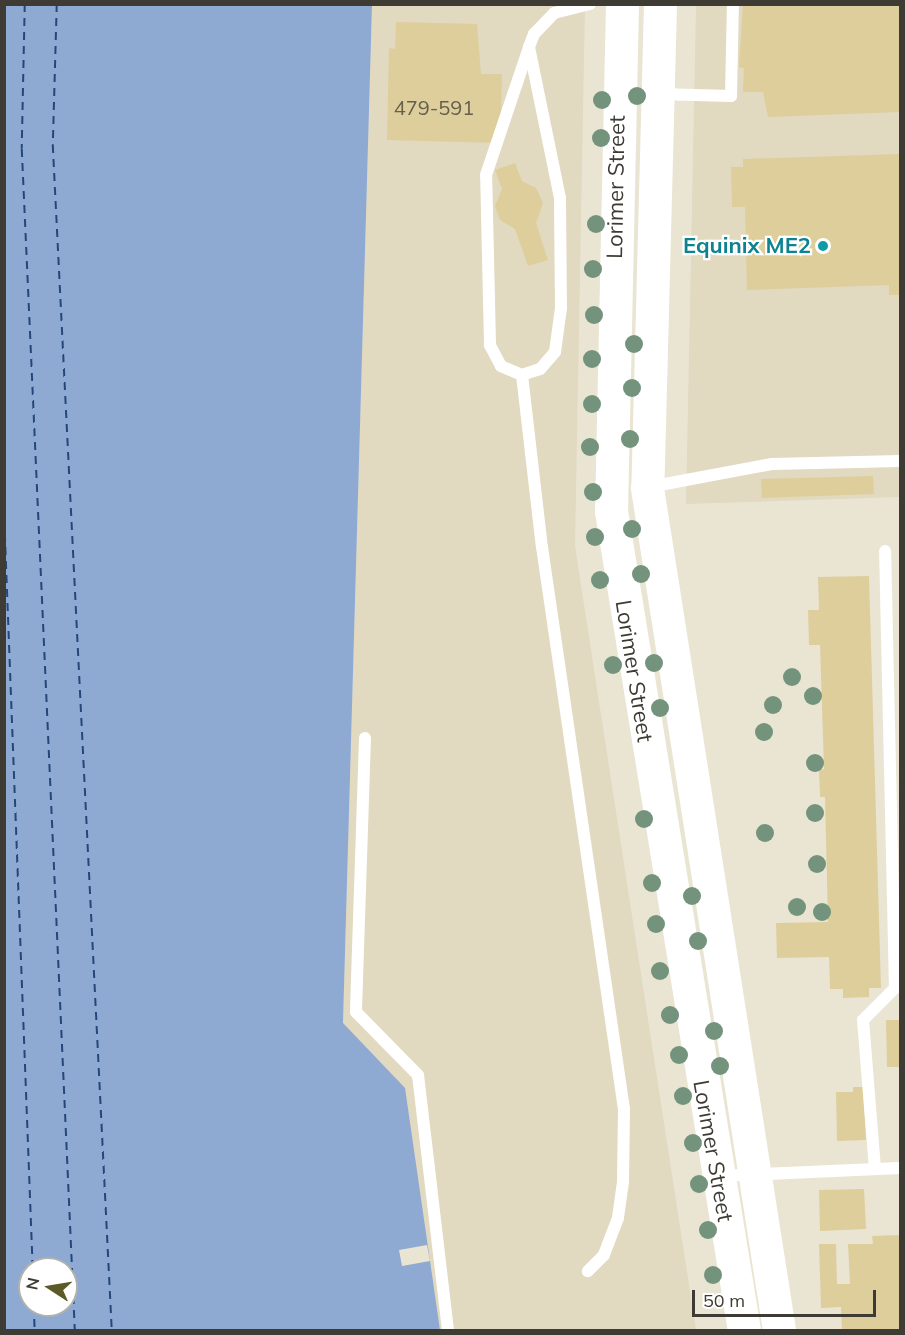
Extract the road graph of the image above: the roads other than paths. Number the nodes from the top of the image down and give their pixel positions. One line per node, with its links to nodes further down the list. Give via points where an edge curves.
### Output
1 (621, 4): 4 (lane); 15 (main road, Lorimer Street, via 611,511)
2 (733, 4): 8 (lane, via 731,96)
3 (580, 5): 7 (lane, via 563,8 546,19)
4 (641, 5)
5 (650, 5): 6 (lane)
6 (660, 5): 8 (main road, Lorimer Street)
7 (529, 47): 9 (lane, via 560,198 561,308 555,352 540,369); 9 (lane, via 486,175 490,345 501,366)
8 (657, 93): 11 (main road, Lorimer Street)
9 (522, 375): 20 (lane, via 542,547 624,1109 623,1182 618,1218 604,1255)
10 (900, 461): 11 (lane, via 772,464)
11 (647, 488): 14 (main road, Lorimer Street)
12 (885, 551): 16 (lane, via 895,988 863,1020)
13 (365, 738): 21 (lane, via 356,1012 418,1075)
14 (696, 817): 15 (main road); 18 (main road, Lorimer Street)
15 (659, 823): 19 (main road, Lorimer Street)
16 (875, 1168): 17 (lane); 18 (lane)
17 (900, 1168)
18 (752, 1174): 19 (lane); 23 (main road, Lorimer Street)
19 (717, 1176): 22 (main road, Lorimer Street)
20 (588, 1272)
21 (448, 1330)
22 (744, 1330)
23 (779, 1330)

